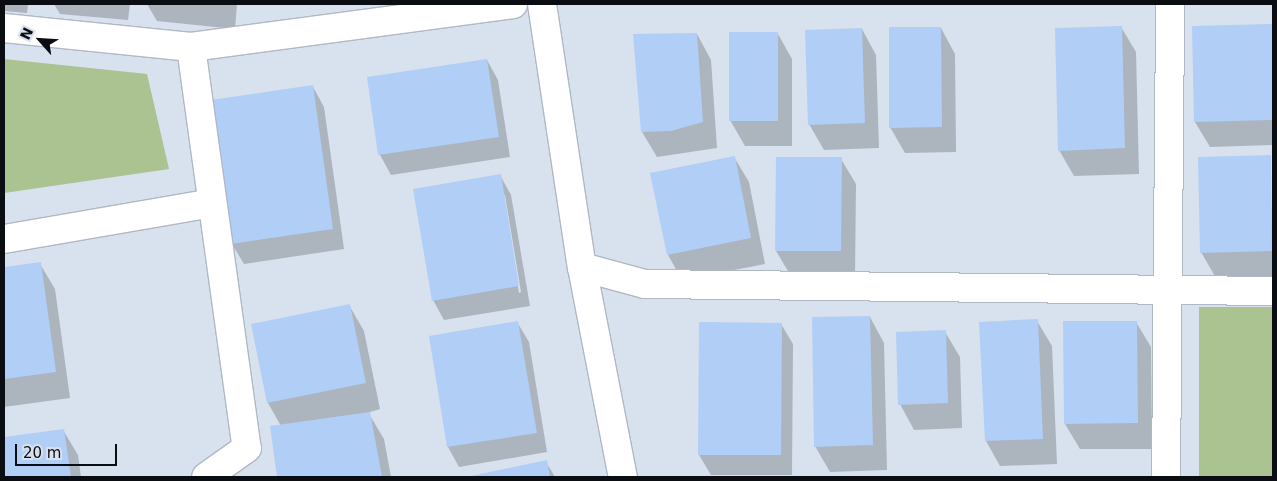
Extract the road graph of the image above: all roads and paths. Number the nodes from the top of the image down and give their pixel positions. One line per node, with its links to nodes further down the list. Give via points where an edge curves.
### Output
1 (513, 4): 5 (street)
2 (542, 4): 8 (street)
3 (1170, 4): 9 (street)
4 (4, 28): 5 (street)
5 (191, 47): 6 (street)
6 (212, 203): 7 (street); 11 (street, via 247,448)
7 (4, 239)
8 (582, 266): 9 (street, via 645,284); 12 (street)
9 (1168, 289): 10 (street); 13 (street)
10 (1273, 290)
11 (206, 477)
12 (623, 477)
13 (1166, 477)

